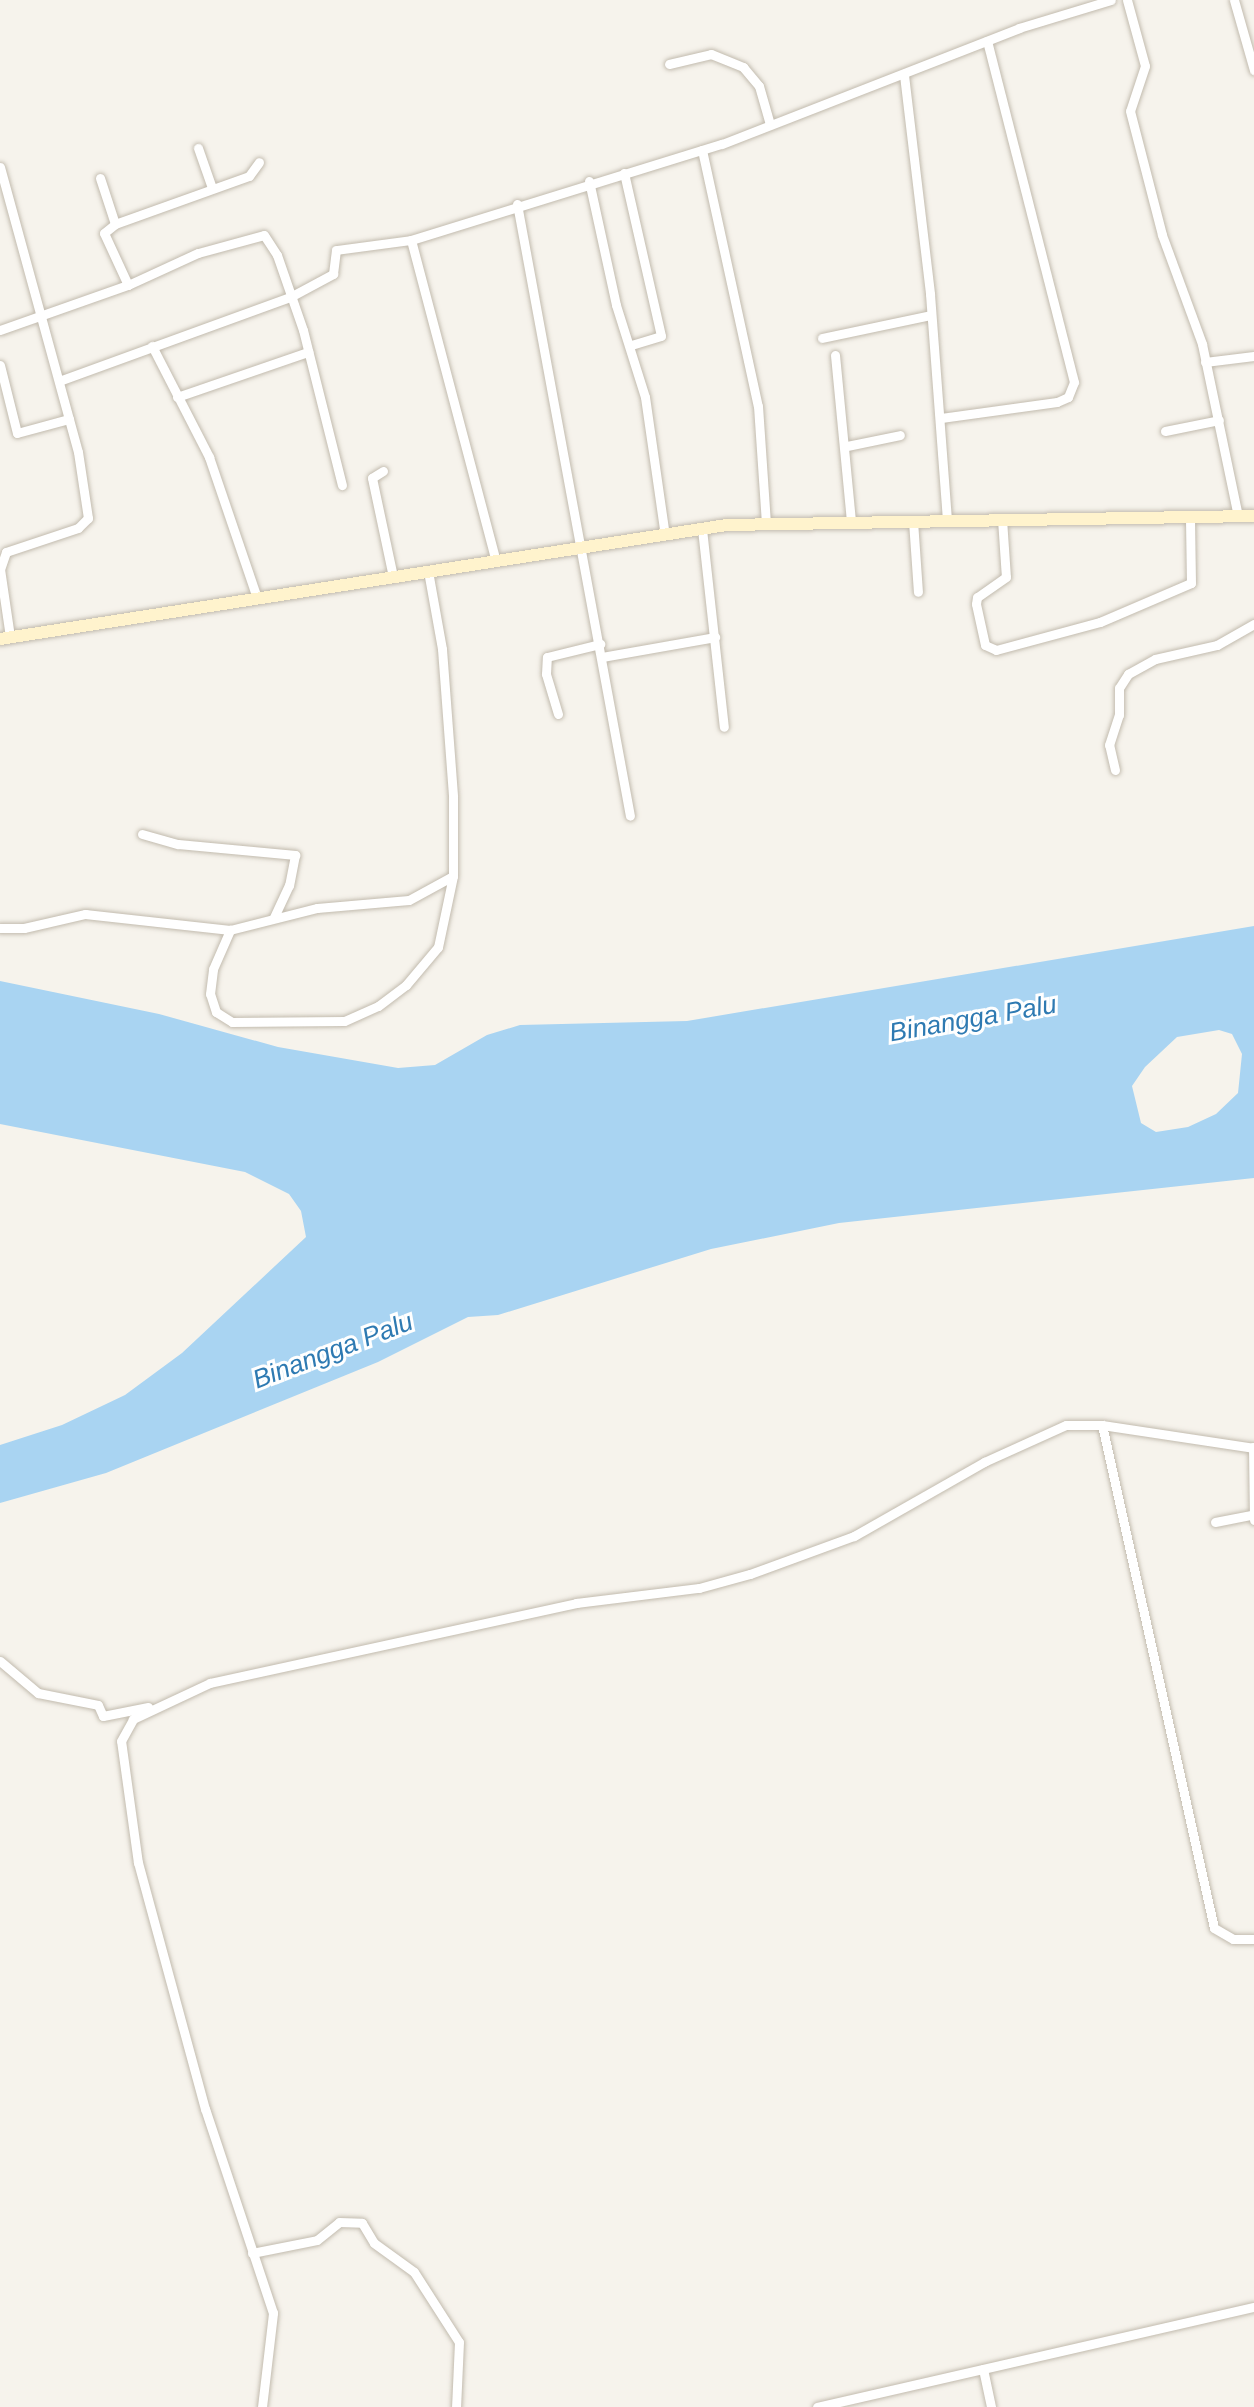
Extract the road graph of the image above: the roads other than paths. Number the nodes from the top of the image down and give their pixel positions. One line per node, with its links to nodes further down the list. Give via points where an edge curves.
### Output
1 (1111, 0): 4 (street)
2 (1127, 0): 35 (street, via 1145,66 1130,111 1159,223 1194,313)
3 (1234, 0): 6 (street)
4 (987, 41): 7 (street); 39 (street, via 1074,382 1068,397 1057,402)
5 (669, 64): 8 (street, via 711,54 743,67 759,86)
6 (1254, 70)
7 (904, 75): 8 (street); 26 (street)
8 (770, 124): 10 (street)
9 (198, 148): 16 (street)
10 (702, 150): 13 (street); 54 (street, via 758,406)
11 (259, 162): 16 (street, via 249,176)
12 (0, 167): 20 (street)
13 (624, 173): 15 (street); 30 (street, via 661,336)
14 (100, 178): 22 (street)
15 (589, 181): 18 (street); 30 (street, via 616,305)
16 (212, 188): 19 (street)
17 (161, 196): 19 (street)
18 (517, 204): 23 (street); 57 (street)
19 (164, 207): 22 (street)
20 (11, 209): 21 (street); 27 (street)
21 (0, 212)
22 (115, 224): 24 (street, via 104,239)
23 (411, 240): 25 (street, via 336,250 333,274); 58 (street)
24 (128, 285): 25 (street, via 198,253 260,233 277,255); 27 (street)
25 (292, 296): 31 (street); 32 (street)
26 (931, 315): 29 (street); 39 (street)
27 (41, 319): 28 (street); 37 (street)
28 (0, 330)
29 (822, 338)
30 (631, 345): 56 (street, via 658,458)
31 (152, 346): 37 (street); 38 (street)
32 (308, 352): 38 (street); 46 (street)
33 (835, 355): 44 (street)
34 (1254, 356): 35 (street)
35 (1205, 362): 41 (street)
36 (0, 365): 40 (street, via 17,433)
37 (59, 381): 40 (street)
38 (177, 397): 62 (street, via 209,457)
39 (941, 418): 53 (street)
40 (69, 419): 65 (street, via 88,518 78,528 6,552 0,569)
41 (1219, 420): 42 (street); 47 (street)
42 (1165, 431)
43 (900, 435): 44 (street)
44 (847, 446): 51 (street)
45 (383, 471): 60 (street, via 372,478)
46 (342, 485)
47 (1238, 516): 48 (main road); 49 (main road)
48 (1254, 516)
49 (1190, 517): 50 (main road); 50 (street, via 1194,579 1187,586 1100,622 996,650 985,645 976,604 977,597 1006,577)
50 (1002, 519): 53 (main road)
51 (851, 521): 52 (main road); 54 (main road)
52 (913, 521): 53 (main road); 61 (street)
53 (947, 521)
54 (766, 523): 55 (main road)
55 (702, 529): 56 (main road); 64 (street)
56 (665, 535): 57 (main road)
57 (583, 549): 58 (main road); 66 (street)
58 (496, 561): 59 (main road)
59 (428, 571): 60 (main road); 73 (street, via 442,649)
60 (393, 577): 62 (main road)
61 (918, 592)
62 (257, 598): 65 (main road)
63 (1254, 624): 70 (street, via 1217,645 1155,659 1128,674 1119,688 1119,715 1109,745)
64 (715, 637): 67 (street); 69 (street)
65 (5, 638)
66 (600, 644): 67 (street); 68 (street, via 547,657 546,674)
67 (602, 657): 71 (street)
68 (558, 714)
69 (724, 727)
70 (1115, 770)
71 (630, 816)
72 (142, 834): 74 (street, via 178,844 295,855)
73 (453, 876): 74 (street, via 409,900); 76 (street, via 443,931 429,963 378,1006 344,1021 281,1025 221,1020 210,994 213,969)
74 (274, 917): 76 (street)
75 (2, 928): 76 (street, via 85,914)
76 (230, 930)
77 (1102, 1425): 78 (street); 82 (street, via 1083,1423 1042,1432 854,1536 750,1574 699,1588 576,1603 395,1640 210,1683); 83 (street, via 1214,1928 1233,1939)
78 (1254, 1448): 79 (street)
79 (1253, 1518): 80 (street)
80 (1215, 1522)
81 (0, 1661): 82 (street, via 38,1693 98,1705 103,1716)
82 (151, 1707): 84 (street, via 133,1719 121,1741 138,1863 169,1989)
83 (1254, 1939)
84 (252, 2253): 87 (street, via 273,2313); 88 (street, via 317,2240 339,2222 362,2223 374,2243 414,2272 459,2342)
85 (1254, 2307): 86 (street)
86 (983, 2369): 89 (street); 90 (street)
87 (262, 2407)
88 (456, 2407)
89 (817, 2407)
90 (991, 2407)

